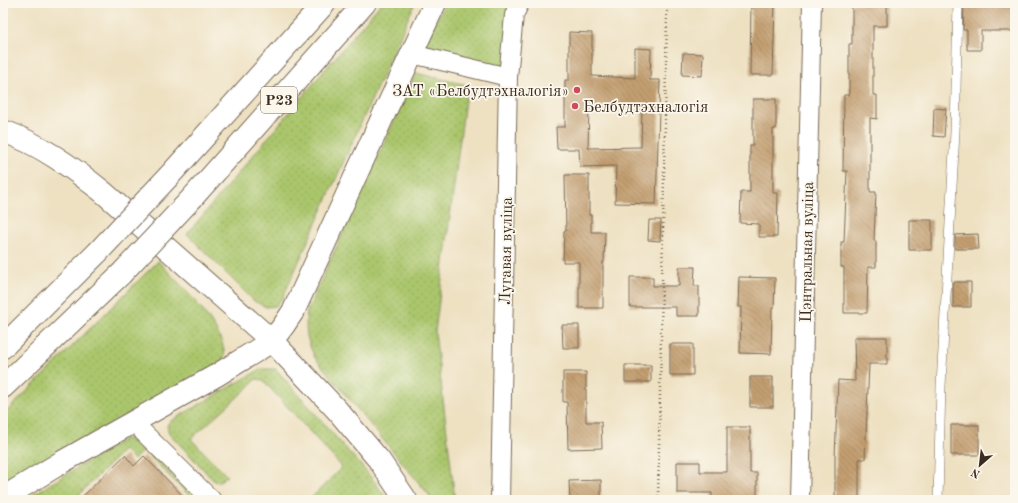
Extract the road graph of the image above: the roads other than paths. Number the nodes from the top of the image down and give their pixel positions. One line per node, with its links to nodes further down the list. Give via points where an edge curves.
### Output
1 (326, 3): 11 (main road, Р23, bridge, via 98,252)
2 (365, 3): 12 (main road, Р23, bridge, via 121,274)
3 (435, 3): 7 (main road)
4 (520, 3): 8 (street, Лугавая вуліца, via 514,15)
5 (812, 3): 18 (street, Цэнтральная вуліца)
6 (958, 3): 19 (lane, via 955,132)
7 (412, 54): 8 (street); 10 (main road, via 294,310)
8 (508, 77): 17 (street, Лугавая вуліца)
9 (3, 131): 10 (main road, via 43,150 83,176)
10 (272, 341): 13 (main road); 16 (main road, via 337,410 379,460)
11 (3, 347)
12 (3, 387)
13 (135, 421): 14 (main road); 15 (street)
14 (3, 498)
15 (212, 500)
16 (406, 500)
17 (500, 500)
18 (800, 500)
19 (938, 500)

